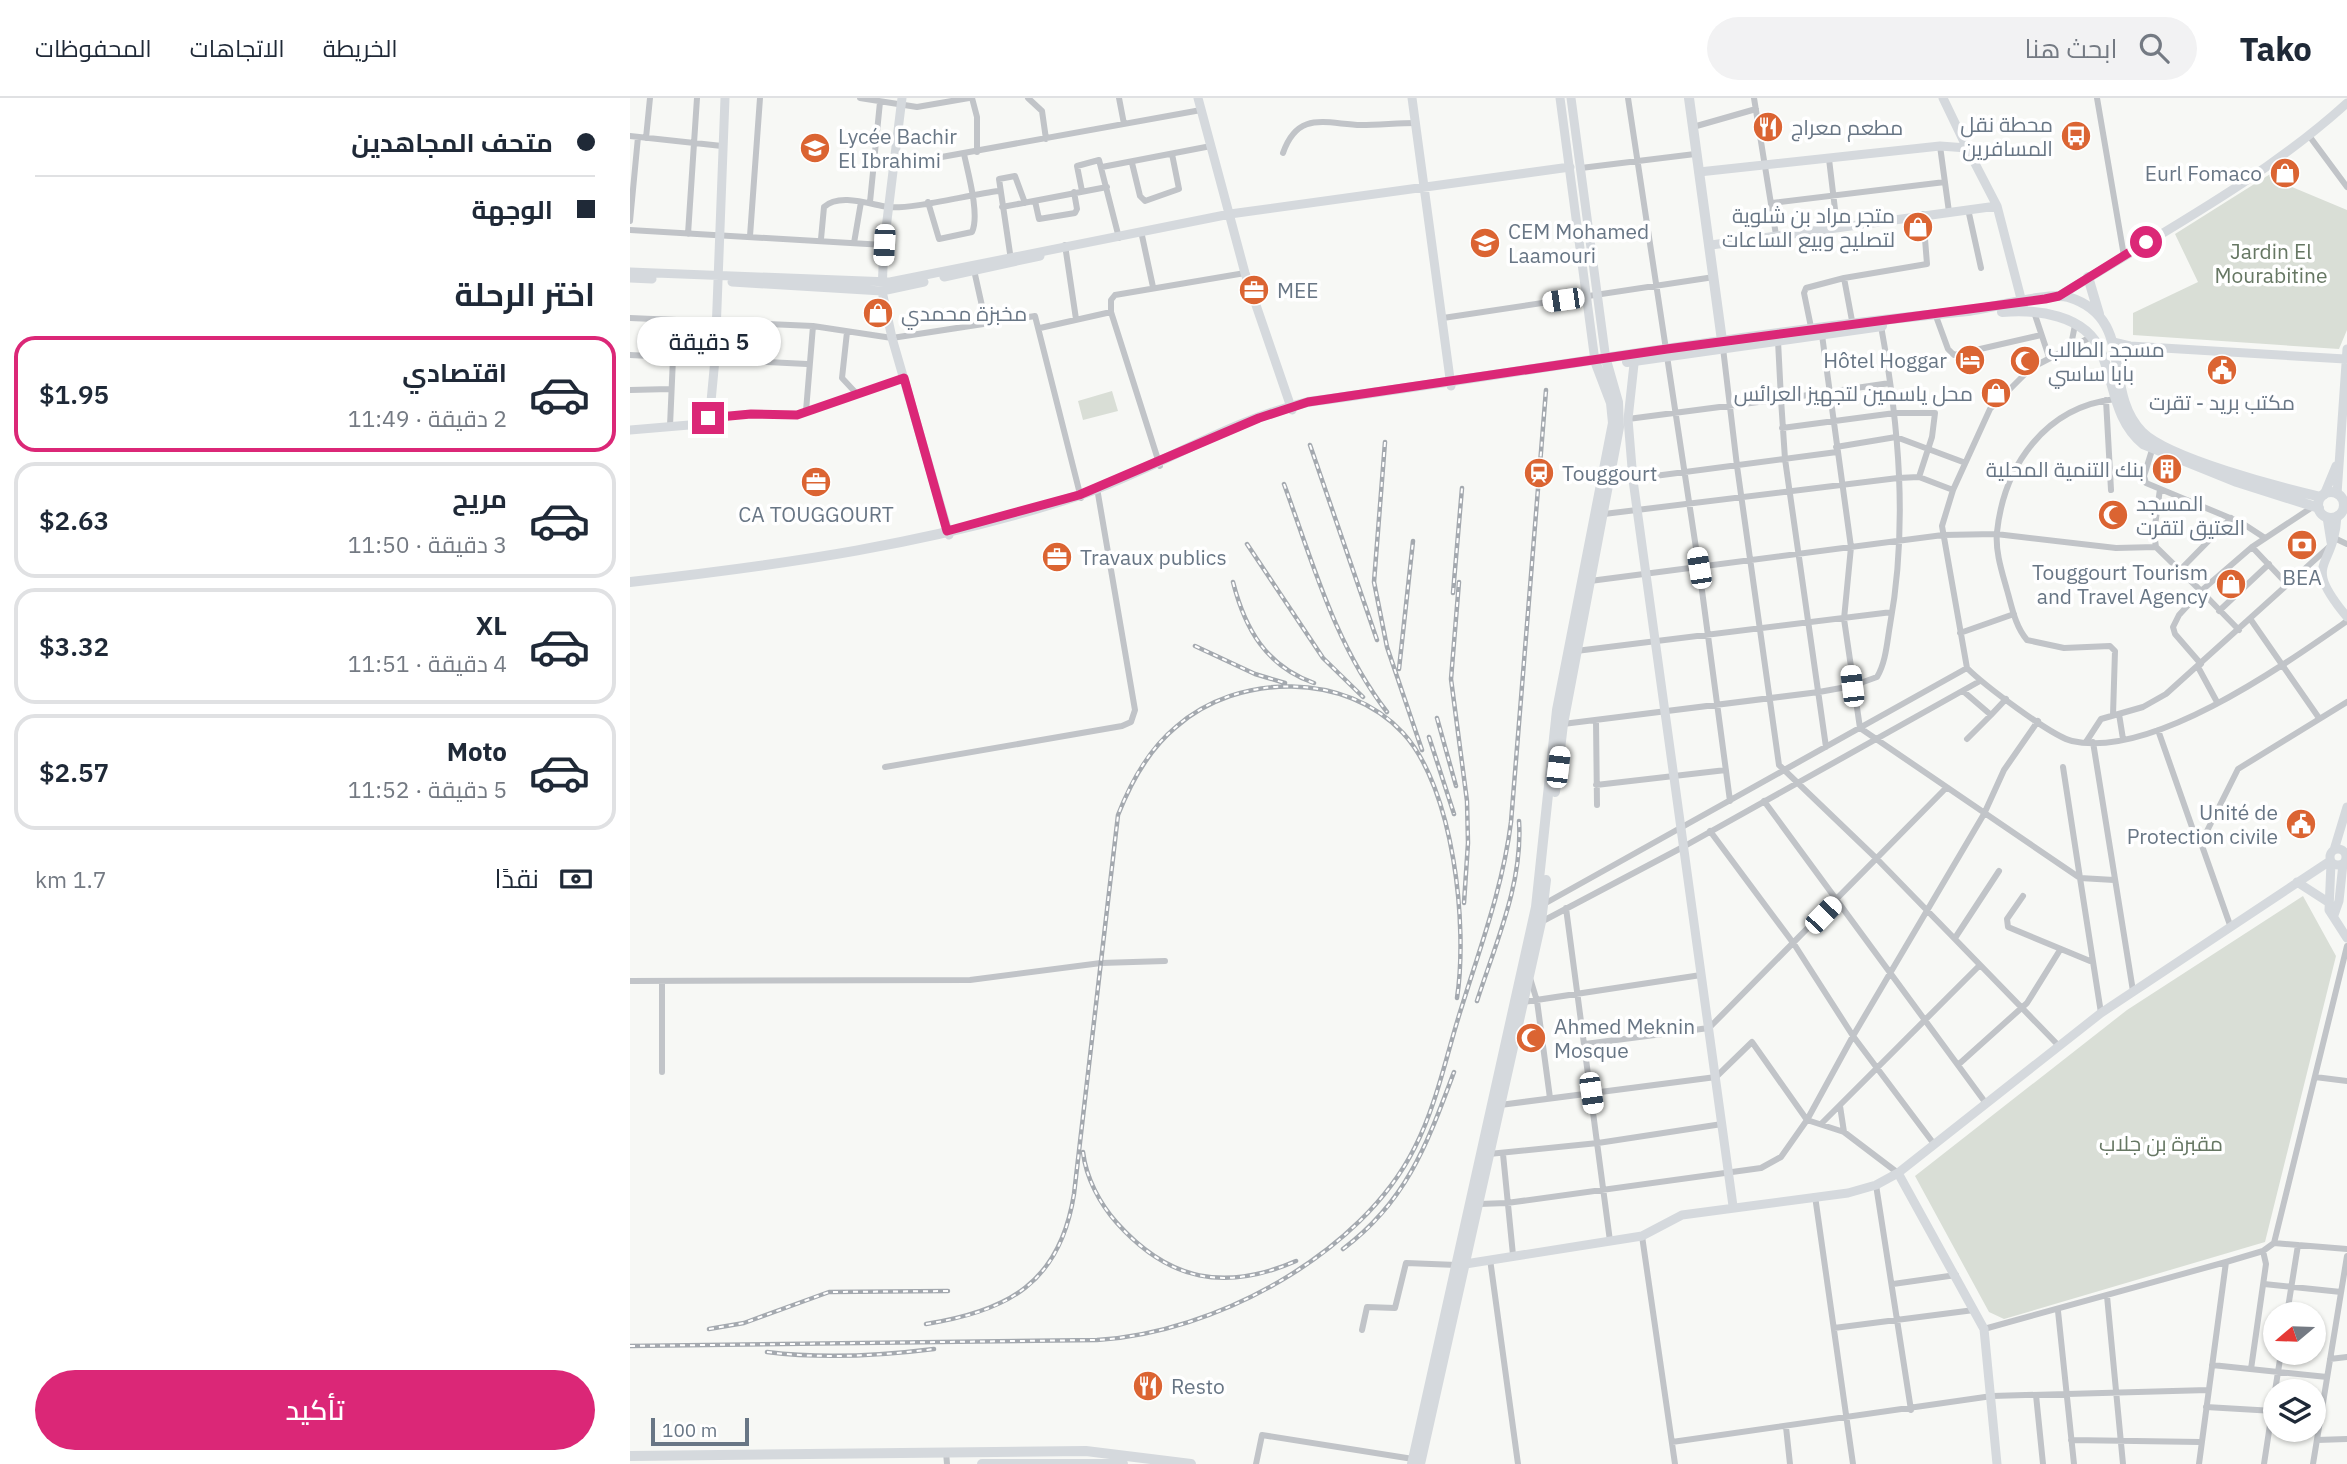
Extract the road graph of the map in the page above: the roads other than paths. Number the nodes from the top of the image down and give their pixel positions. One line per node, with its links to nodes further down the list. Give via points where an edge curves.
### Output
1 (650, 98): 28 (street)
2 (696, 98): 30 (street)
3 (725, 98): 31 (street)
4 (760, 98): 77 (street)
5 (860, 98): 18 (street)
6 (970, 98): 19 (street, via 922,107); 35 (street, via 978,117)
7 (1028, 98): 29 (street, via 1042,111)
8 (1119, 98): 24 (street)
9 (1198, 98): 22 (street)
10 (1413, 98): 23 (street)
11 (1560, 98): 46 (street)
12 (1571, 98): 47 (street)
13 (1628, 98): 41 (street)
14 (1689, 98): 25 (main road)
15 (1754, 98): 21 (street)
16 (2096, 98): 84 (street)
17 (1944, 99): 34 (street)
18 (880, 102): 19 (street); 59 (street)
19 (901, 102): 43 (street)
20 (2347, 103): 27 (street)
21 (1756, 109): 25 (street); 44 (street)
22 (1201, 110): 24 (street); 32 (street)
23 (1416, 123): 36 (street, via 1311,122 1298,129); 51 (street)
24 (1124, 124): 29 (street)
25 (1693, 127): 39 (main road)
26 (634, 137): 28 (street); 70 (street)
27 (2310, 137): 52 (street); 84 (street)
28 (646, 138): 30 (street)
29 (1046, 139): 35 (street)
30 (694, 142): 31 (street); 74 (street)
31 (722, 146): 76 (street)
32 (1211, 146): 38 (street); 69 (street)
33 (1940, 146): 34 (street); 40 (street); 49 (street)
34 (1967, 148): 63 (street)
35 (977, 152): 37 (street)
36 (1283, 153)
37 (964, 154): 43 (street); 55 (street)
38 (1172, 154): 42 (street); 42 (street, via 1179,189 1145,201)
39 (1695, 154): 41 (street); 48 (main road)
40 (1829, 159): 44 (street); 56 (street)
41 (1638, 160): 47 (street); 95 (street)
42 (1132, 163): 45 (street)
43 (892, 166): 64 (street)
44 (1766, 166): 48 (street); 62 (street)
45 (1102, 167): 50 (street); 54 (street, via 1097,159 1078,165)
46 (1570, 167): 51 (street); 98 (street)
47 (1581, 168): 98 (street)
48 (1699, 172): 82 (main road)
49 (1945, 182): 56 (street); 67 (street)
50 (1107, 187): 54 (street); 78 (street)
51 (1426, 187): 69 (street); 104 (street)
52 (2347, 187)
53 (999, 191): 55 (street); 61 (street, via 999,179 1014,175); 65 (street)
54 (1078, 192): 57 (street); 57 (street, via 1075,213 1039,219)
55 (972, 194): 60 (street); 60 (street, via 972,232 942,240 937,237)
56 (1834, 197): 62 (street); 71 (street)
57 (1035, 201): 61 (street)
58 (861, 202): 59 (street); 79 (street, via 826,204); 80 (street)
59 (870, 202): 64 (street)
60 (928, 202): 64 (street)
61 (1025, 203): 65 (street)
62 (1773, 203): 75 (street)
63 (1997, 206): 66 (street); 100 (street)
64 (889, 207): 81 (street)
65 (1002, 207): 85 (street)
66 (1968, 209): 67 (street); 87 (street)
67 (1949, 212): 68 (street)
68 (1923, 214): 71 (street); 93 (street, via 1927,264)
69 (1230, 216): 73 (street); 89 (street)
70 (630, 221)
71 (1837, 226): 75 (street)
72 (630, 230): 74 (street)
73 (1141, 233): 78 (street); 97 (street)
74 (688, 234): 76 (street)
75 (1776, 235): 82 (street)
76 (719, 236): 77 (street); 94 (street)
77 (750, 236): 79 (street)
78 (1119, 237): 83 (street)
79 (821, 239): 80 (street)
80 (854, 243): 81 (street)
81 (884, 245): 96 (street)
82 (1711, 245): 90 (main road)
83 (1066, 247): 85 (street); 105 (street)
84 (2124, 256): 91 (street)
85 (1011, 259): 86 (street)
86 (973, 268): 96 (street); 108 (street)
87 (1981, 268)
88 (630, 272): 94 (street)
89 (1245, 273): 97 (street); 143 (street)
90 (1714, 277): 95 (street); 121 (main road)
91 (2088, 277): 99 (street); 102 (main road)
92 (630, 278): 94 (street)
93 (1844, 278): 111 (street); 115 (street, via 1806,288)
94 (719, 279): 96 (street); 107 (street)
95 (1657, 285): 98 (street); 124 (street)
96 (882, 287): 118 (street)
97 (1153, 287): 101 (street, via 1115,295)
98 (1592, 296): 104 (street); 131 (street)
99 (2059, 296): 100 (main road); 102 (main road)
100 (2026, 308): 106 (main road); 109 (main road); 111 (main road); 116 (street)
101 (1111, 312): 105 (street); 159 (street)
102 (2099, 314): 120 (main road)
103 (630, 318): 107 (street)
104 (1443, 318): 135 (street)
105 (1076, 319): 113 (street)
106 (1937, 319): 112 (main road); 116 (street, via 1954,355)
107 (717, 322): 110 (street); 129 (street)
108 (986, 324): 113 (street, via 1034,316); 118 (street)
109 (2075, 325): 117 (main road); 122 (street)
110 (813, 326): 114 (street); 132 (street)
111 (1853, 326): 112 (main road); 115 (main road)
112 (1881, 326): 134 (street)
113 (1040, 328): 175 (street)
114 (847, 332): 118 (street); 139 (street, via 842,378)
115 (1815, 333): 119 (main road); 121 (main road); 138 (street)
116 (2041, 335): 126 (street)
117 (2091, 337): 122 (street); 141 (main road, via 2101,352)
118 (892, 338): 133 (street)
119 (1778, 341): 121 (main road); 140 (street)
120 (2113, 342): 130 (street); 176 (main road, via 2127,410 2147,437 2189,457)
121 (1723, 345): 124 (main road); 142 (street)
122 (2071, 345): 126 (street)
123 (2347, 349): 130 (street)
124 (1667, 353): 128 (main road); 145 (street)
125 (630, 355): 127 (street)
126 (2049, 357): 158 (street, via 2023,374 1985,416)
127 (673, 358): 129 (street); 136 (street)
128 (1634, 358): 131 (main road); 148 (street)
129 (715, 359): 132 (street); 147 (street)
130 (2345, 359): 160 (street)
131 (1601, 363): 135 (main road); 166 (main road, via 1620,416); 272 (main road, via 1613,423 1557,710)
132 (807, 365): 144 (street)
133 (904, 378): 139 (street); 183 (street)
134 (1890, 383): 138 (street); 146 (street)
135 (1451, 384): 143 (main road)
136 (670, 389): 137 (street); 150 (street)
137 (630, 390)
138 (1829, 392): 140 (street); 149 (street)
139 (856, 393): 144 (street)
140 (1781, 398): 142 (street); 151 (street)
141 (2110, 399): 156 (main road, via 2131,434); 170 (street); 184 (street, via 2072,410 2036,438 2015,468)
142 (1730, 405): 145 (street); 161 (street)
143 (1292, 408): 159 (main road)
144 (806, 411): 147 (street, via 791,416)
145 (1674, 412): 148 (street); 162 (street)
146 (1895, 413): 149 (street); 153 (street); 154 (street, via 1936,414)
147 (708, 418): 150 (street, via 701,424)
148 (1628, 419): 165 (street)
149 (1832, 421): 151 (street); 155 (street)
150 (670, 426): 152 (street)
151 (1782, 428): 157 (street)
152 (630, 430)
153 (1896, 437): 154 (street); 155 (street); 164 (street)
154 (1928, 448): 158 (street); 163 (street)
155 (1836, 449): 157 (street); 167 (street)
156 (2152, 450): 169 (street, via 2144,479); 176 (main road, via 2237,482)
157 (1784, 459): 161 (street); 172 (street)
158 (1963, 462): 168 (street)
159 (1159, 464): 171 (main road)
160 (2337, 465): 173 (street); 176 (street)
161 (1737, 467): 162 (street); 174 (street)
162 (1684, 473): 165 (street); 177 (street)
163 (1919, 477): 164 (street); 168 (street)
164 (1898, 478): 167 (street); 187 (street)
165 (1633, 481): 166 (street); 179 (street)
166 (1609, 482): 180 (main road)
167 (1843, 484): 172 (street); 190 (street)
168 (1952, 489): 185 (street)
169 (2160, 489): 182 (street); 191 (street)
170 (2111, 490)
171 (1098, 491): 175 (main road); 244 (street, via 1135,710 1131,722)
172 (1789, 491): 174 (street); 193 (street)
173 (2341, 494): 176 (main road); 178 (main road)
174 (1741, 495): 177 (street); 194 (street)
175 (1080, 497): 183 (main road)
176 (2320, 501): 181 (main road); 186 (street)
177 (1689, 504): 179 (street); 196 (street)
178 (2345, 506): 181 (main road)
179 (1636, 510): 180 (street); 198 (street)
180 (1604, 514): 200 (main road)
181 (2332, 517): 188 (street)
182 (2231, 518): 186 (street); 197 (street)
183 (948, 533): 201 (main road, via 783,569)
184 (1996, 534): 185 (street); 191 (street, via 2116,548); 207 (street)
185 (1943, 535): 187 (street); 214 (street)
186 (2265, 538): 192 (street)
187 (1901, 540): 190 (street); 206 (street)
188 (2331, 541): 189 (street); 199 (street); 203 (street, via 2322,570)
189 (2347, 544)
190 (1851, 547): 193 (street); 208 (street)
191 (2156, 547): 197 (street)
192 (2252, 547): 195 (street); 204 (street)
193 (1798, 554): 194 (street); 211 (street)
194 (1750, 561): 196 (street); 212 (street)
195 (2269, 564): 202 (street); 205 (street)
196 (1699, 568): 198 (street); 215 (street)
197 (2180, 570): 204 (street)
198 (1647, 575): 200 (street); 216 (street)
199 (2298, 575): 202 (street); 203 (street, via 2313,576)
200 (1590, 581): 217 (main road)
201 (630, 584)
202 (2287, 584): 210 (street)
203 (2323, 586): 209 (street)
204 (2201, 591): 205 (street); 218 (street, via 2173,626)
205 (2219, 611): 213 (street)
206 (1892, 612): 208 (street); 222 (street, via 1880,673)
207 (2014, 614): 214 (street); 231 (street, via 2023,635 2033,643 2112,648)
208 (1844, 619): 211 (street); 222 (street)
209 (2347, 619): 220 (street)
210 (2251, 620): 213 (street); 220 (street)
211 (1807, 623): 212 (street); 224 (street)
212 (1759, 627): 215 (street); 225 (street)
213 (2239, 630): 218 (street)
214 (1960, 633): 219 (street)
215 (1708, 634): 216 (street); 229 (street)
216 (1656, 641): 217 (street); 230 (street)
217 (1576, 651): 236 (main road)
218 (2200, 665): 227 (street); 231 (street, via 2158,699)
219 (1967, 667): 221 (street); 237 (street)
220 (2282, 667): 227 (street); 233 (street)
221 (1980, 681): 223 (street); 226 (street)
222 (1852, 686): 224 (street); 237 (street)
223 (1963, 691): 232 (street); 241 (street)
224 (1819, 692): 225 (street); 243 (street)
225 (1768, 698): 229 (street); 247 (street, via 1776,758)
226 (2006, 699): 232 (street); 235 (street)
227 (2217, 702): 238 (street)
228 (2347, 702): 233 (street)
229 (1718, 706): 230 (street); 246 (street)
230 (1666, 712): 234 (street); 248 (street)
231 (2116, 714): 240 (street); 242 (street, via 2097,722)
232 (1990, 715): 239 (street)
233 (2319, 718): 259 (street, via 2238,769)
234 (1596, 721): 236 (street); 250 (street)
235 (2038, 721): 242 (street, via 2067,740); 255 (street, via 2004,770)
236 (1563, 724): 272 (main road)
237 (1860, 728): 241 (street); 243 (street)
238 (2158, 730): 240 (street); 259 (street)
239 (1967, 738)
240 (2123, 739): 242 (street)
241 (1878, 740): 249 (street); 251 (street)
242 (2090, 742): 267 (street)
243 (1826, 747): 247 (street)
244 (885, 767)
245 (2063, 767): 266 (street)
246 (1726, 770): 248 (street); 252 (street)
247 (1783, 772): 249 (street); 252 (street)
248 (1675, 777): 250 (street); 257 (street)
249 (1796, 783): 253 (street); 263 (street)
250 (1596, 785): 254 (street)
251 (1946, 788): 255 (street); 263 (street)
252 (1730, 801): 257 (street)
253 (1764, 801): 258 (street); 270 (street)
254 (1597, 805)
255 (1984, 814): 266 (street); 274 (street)
256 (2346, 815): 261 (street)
257 (1681, 829): 260 (street); 272 (street)
258 (1710, 831): 260 (street); 280 (street)
259 (2201, 843): 277 (street)
260 (1683, 847): 273 (street); 287 (street)
261 (2334, 850): 262 (street); 264 (street)
262 (2345, 857): 264 (street); 275 (street)
263 (1877, 859): 270 (street); 274 (street)
264 (2331, 862): 268 (street); 271 (street)
265 (1999, 871): 279 (street)
266 (2080, 877): 267 (street); 284 (street)
267 (2114, 880): 293 (street)
268 (2297, 882): 271 (street); 277 (street)
269 (2023, 896): 282 (street, via 2007,925)
270 (1838, 900): 280 (street); 286 (street)
271 (2328, 902): 275 (street)
272 (1540, 906): 276 (main road)
273 (1566, 908): 276 (street); 294 (street)
274 (1927, 912): 279 (street); 286 (street)
275 (2334, 915): 278 (street)
276 (1537, 924): 288 (main road); 313 (main road)
277 (2230, 925): 293 (street)
278 (2347, 938)
279 (1955, 939): 285 (street)
280 (1794, 944): 300 (street); 301 (street)
281 (2347, 946): 289 (street)
282 (2060, 950): 284 (street); 297 (street)
283 (1165, 961): 292 (street, via 1101,963 979,979)
284 (2090, 961): 298 (street)
285 (1980, 965): 297 (street); 299 (street)
286 (1892, 972): 299 (street); 301 (street)
287 (1701, 975): 294 (street); 300 (street)
288 (1529, 976): 295 (street); 296 (main road)
289 (2339, 978): 290 (street); 308 (street)
290 (2347, 979)
291 (630, 981): 292 (street)
292 (662, 981): 306 (street)
293 (2133, 991): 298 (street)
294 (1579, 995): 295 (street); 302 (street)
295 (1537, 1001): 296 (street); 311 (street)
296 (1523, 1002): 313 (main road)
297 (2021, 1007): 303 (street); 304 (street)
298 (2101, 1013): 303 (street)
299 (1928, 1020): 304 (street); 305 (street)
300 (1709, 1028): 302 (street); 307 (street)
301 (1853, 1036): 305 (street); 315 (street)
302 (1586, 1044): 310 (street)
303 (2058, 1045): 312 (street)
304 (1959, 1064): 312 (street)
305 (1878, 1067): 314 (street); 320 (street)
306 (662, 1072)
307 (1716, 1077): 310 (street); 315 (street, via 1752,1042); 316 (street)
308 (2315, 1077): 309 (street); 333 (street)
309 (2347, 1081)
310 (1591, 1093): 311 (street); 319 (street)
311 (1550, 1098): 313 (street)
312 (1985, 1102): 320 (street)
313 (1496, 1105): 321 (main road); 341 (main road)
314 (1840, 1106): 317 (street); 318 (street)
315 (1807, 1120): 317 (street); 323 (street, via 1773,1163)
316 (1722, 1124): 319 (street); 323 (street)
317 (1821, 1124): 318 (street)
318 (1844, 1132): 324 (street)
319 (1598, 1143): 322 (street); 326 (street)
320 (1934, 1144): 324 (street)
321 (1489, 1154): 322 (street); 329 (main road)
322 (1503, 1154): 328 (street)
323 (1728, 1172): 326 (street); 330 (street)
324 (1898, 1173): 325 (street); 342 (street)
325 (1876, 1185): 327 (street); 343 (street)
326 (1605, 1189): 328 (street); 332 (street)
327 (1815, 1196): 330 (street); 353 (street)
328 (1507, 1203): 329 (street); 337 (street)
329 (1479, 1205): 341 (main road)
330 (1733, 1206): 331 (street, via 1676,1217)
331 (1642, 1236): 332 (street); 378 (street)
332 (1611, 1241): 337 (street)
333 (2274, 1243): 334 (street); 336 (street)
334 (2298, 1245): 335 (street); 345 (street)
335 (2347, 1249)
336 (2263, 1251): 340 (street); 344 (street)
337 (1513, 1255): 339 (street)
338 (2347, 1256): 346 (street)
339 (1490, 1259): 341 (street); 391 (street)
340 (2226, 1262): 347 (street); 358 (street)
341 (1461, 1264): 354 (street, via 1406,1263 1395,1308 1367,1307); 386 (main road)
342 (1956, 1275): 343 (street); 350 (street)
343 (1893, 1284): 352 (street)
344 (2264, 1284): 345 (street); 360 (street)
345 (2292, 1285): 346 (street); 348 (street)
346 (2341, 1292): 349 (street)
347 (2106, 1296): 351 (street); 366 (street)
348 (2289, 1302)
349 (2343, 1303): 357 (street)
350 (1976, 1310): 352 (street); 355 (street)
351 (2058, 1311): 355 (street); 368 (street)
352 (1898, 1319): 353 (street); 371 (street)
353 (1834, 1328): 373 (street)
354 (1362, 1329)
355 (1984, 1329): 369 (street)
356 (2347, 1357): 357 (street)
357 (2330, 1359): 362 (street)
358 (2211, 1365): 360 (street); 365 (street)
359 (2279, 1365): 361 (street)
360 (2251, 1369): 361 (street)
361 (2278, 1372): 362 (street); 363 (street)
362 (2327, 1377): 364 (street)
363 (2277, 1379)
364 (2326, 1381)
365 (2208, 1390): 366 (street); 370 (street)
366 (2116, 1393): 368 (street); 379 (street)
367 (2036, 1395): 368 (street); 369 (street); 396 (street)
368 (2066, 1395): 376 (street)
369 (1992, 1396): 371 (street); 395 (street)
370 (2206, 1407): 372 (street); 380 (street)
371 (1911, 1410): 373 (street)
372 (2263, 1410)
373 (1846, 1419): 374 (street); 394 (street)
374 (1786, 1427): 378 (street); 393 (street)
375 (2347, 1439): 377 (street)
376 (2071, 1440): 379 (street); 397 (street)
377 (2326, 1440)
378 (1672, 1442): 392 (street)
379 (2121, 1442): 380 (street); 398 (street)
380 (2200, 1442): 399 (street)
381 (2268, 1442): 400 (street)
382 (2317, 1442): 401 (street)
383 (630, 1455): 385 (highway)
384 (946, 1458): 385 (highway); 389 (highway, via 1086,1451)
385 (776, 1459)
386 (1415, 1462): 390 (street, via 1262,1435)
387 (982, 1464): 388 (highway)
388 (1124, 1464)
389 (1191, 1464)
390 (1256, 1464)
391 (1518, 1464)
392 (1675, 1464)
393 (1790, 1464)
394 (1853, 1464)
395 (1997, 1464)
396 (2043, 1464)
397 (2074, 1464)
398 (2123, 1464)
399 (2199, 1464)
400 (2264, 1464)
401 (2313, 1464)

